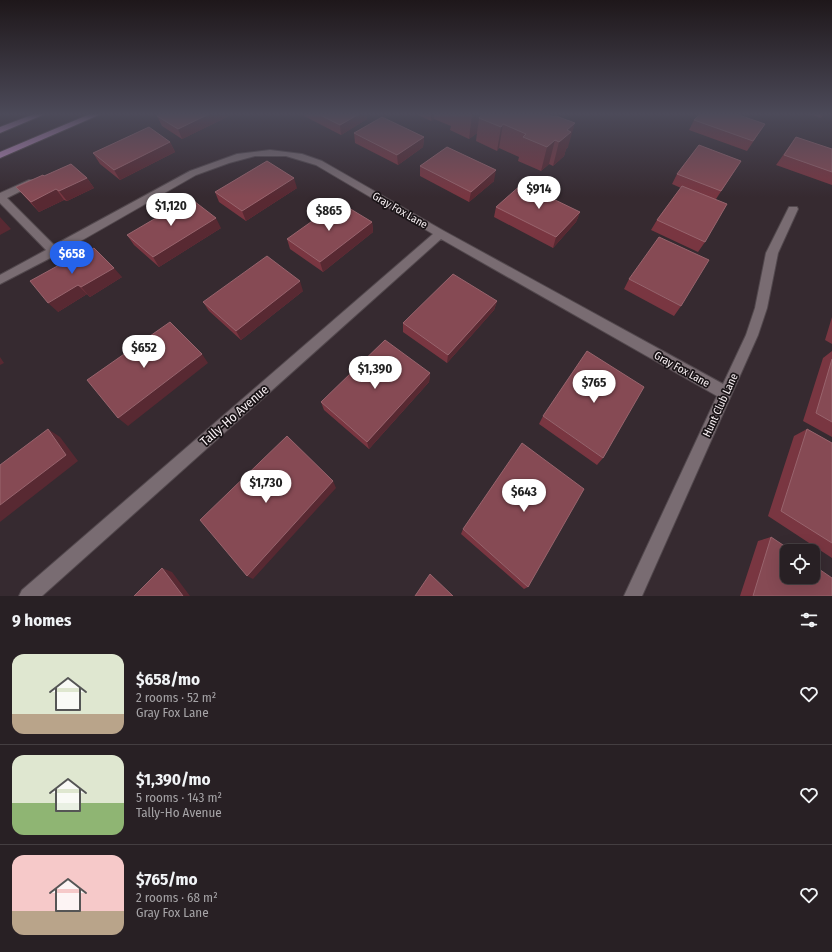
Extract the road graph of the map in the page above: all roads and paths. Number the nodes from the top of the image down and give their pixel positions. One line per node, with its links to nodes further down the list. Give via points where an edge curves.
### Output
1 (30, 142): 2 (main road)
2 (0, 154)
3 (43, 177): 6 (street, via 0,197)
4 (793, 209): 8 (street, Hunt Club Lane, via 772,253 761,308 752,335)
5 (440, 234): 6 (street, Gray Fox Lane, via 319,163 300,155 278,152 235,157 194,173); 8 (street, Gray Fox Lane); 9 (street, Tally-Ho Avenue)
6 (54, 250): 7 (street, Gray Fox Lane)
7 (0, 280)
8 (725, 394): 10 (street, Hunt Club Lane)
9 (28, 596)
10 (633, 596)

